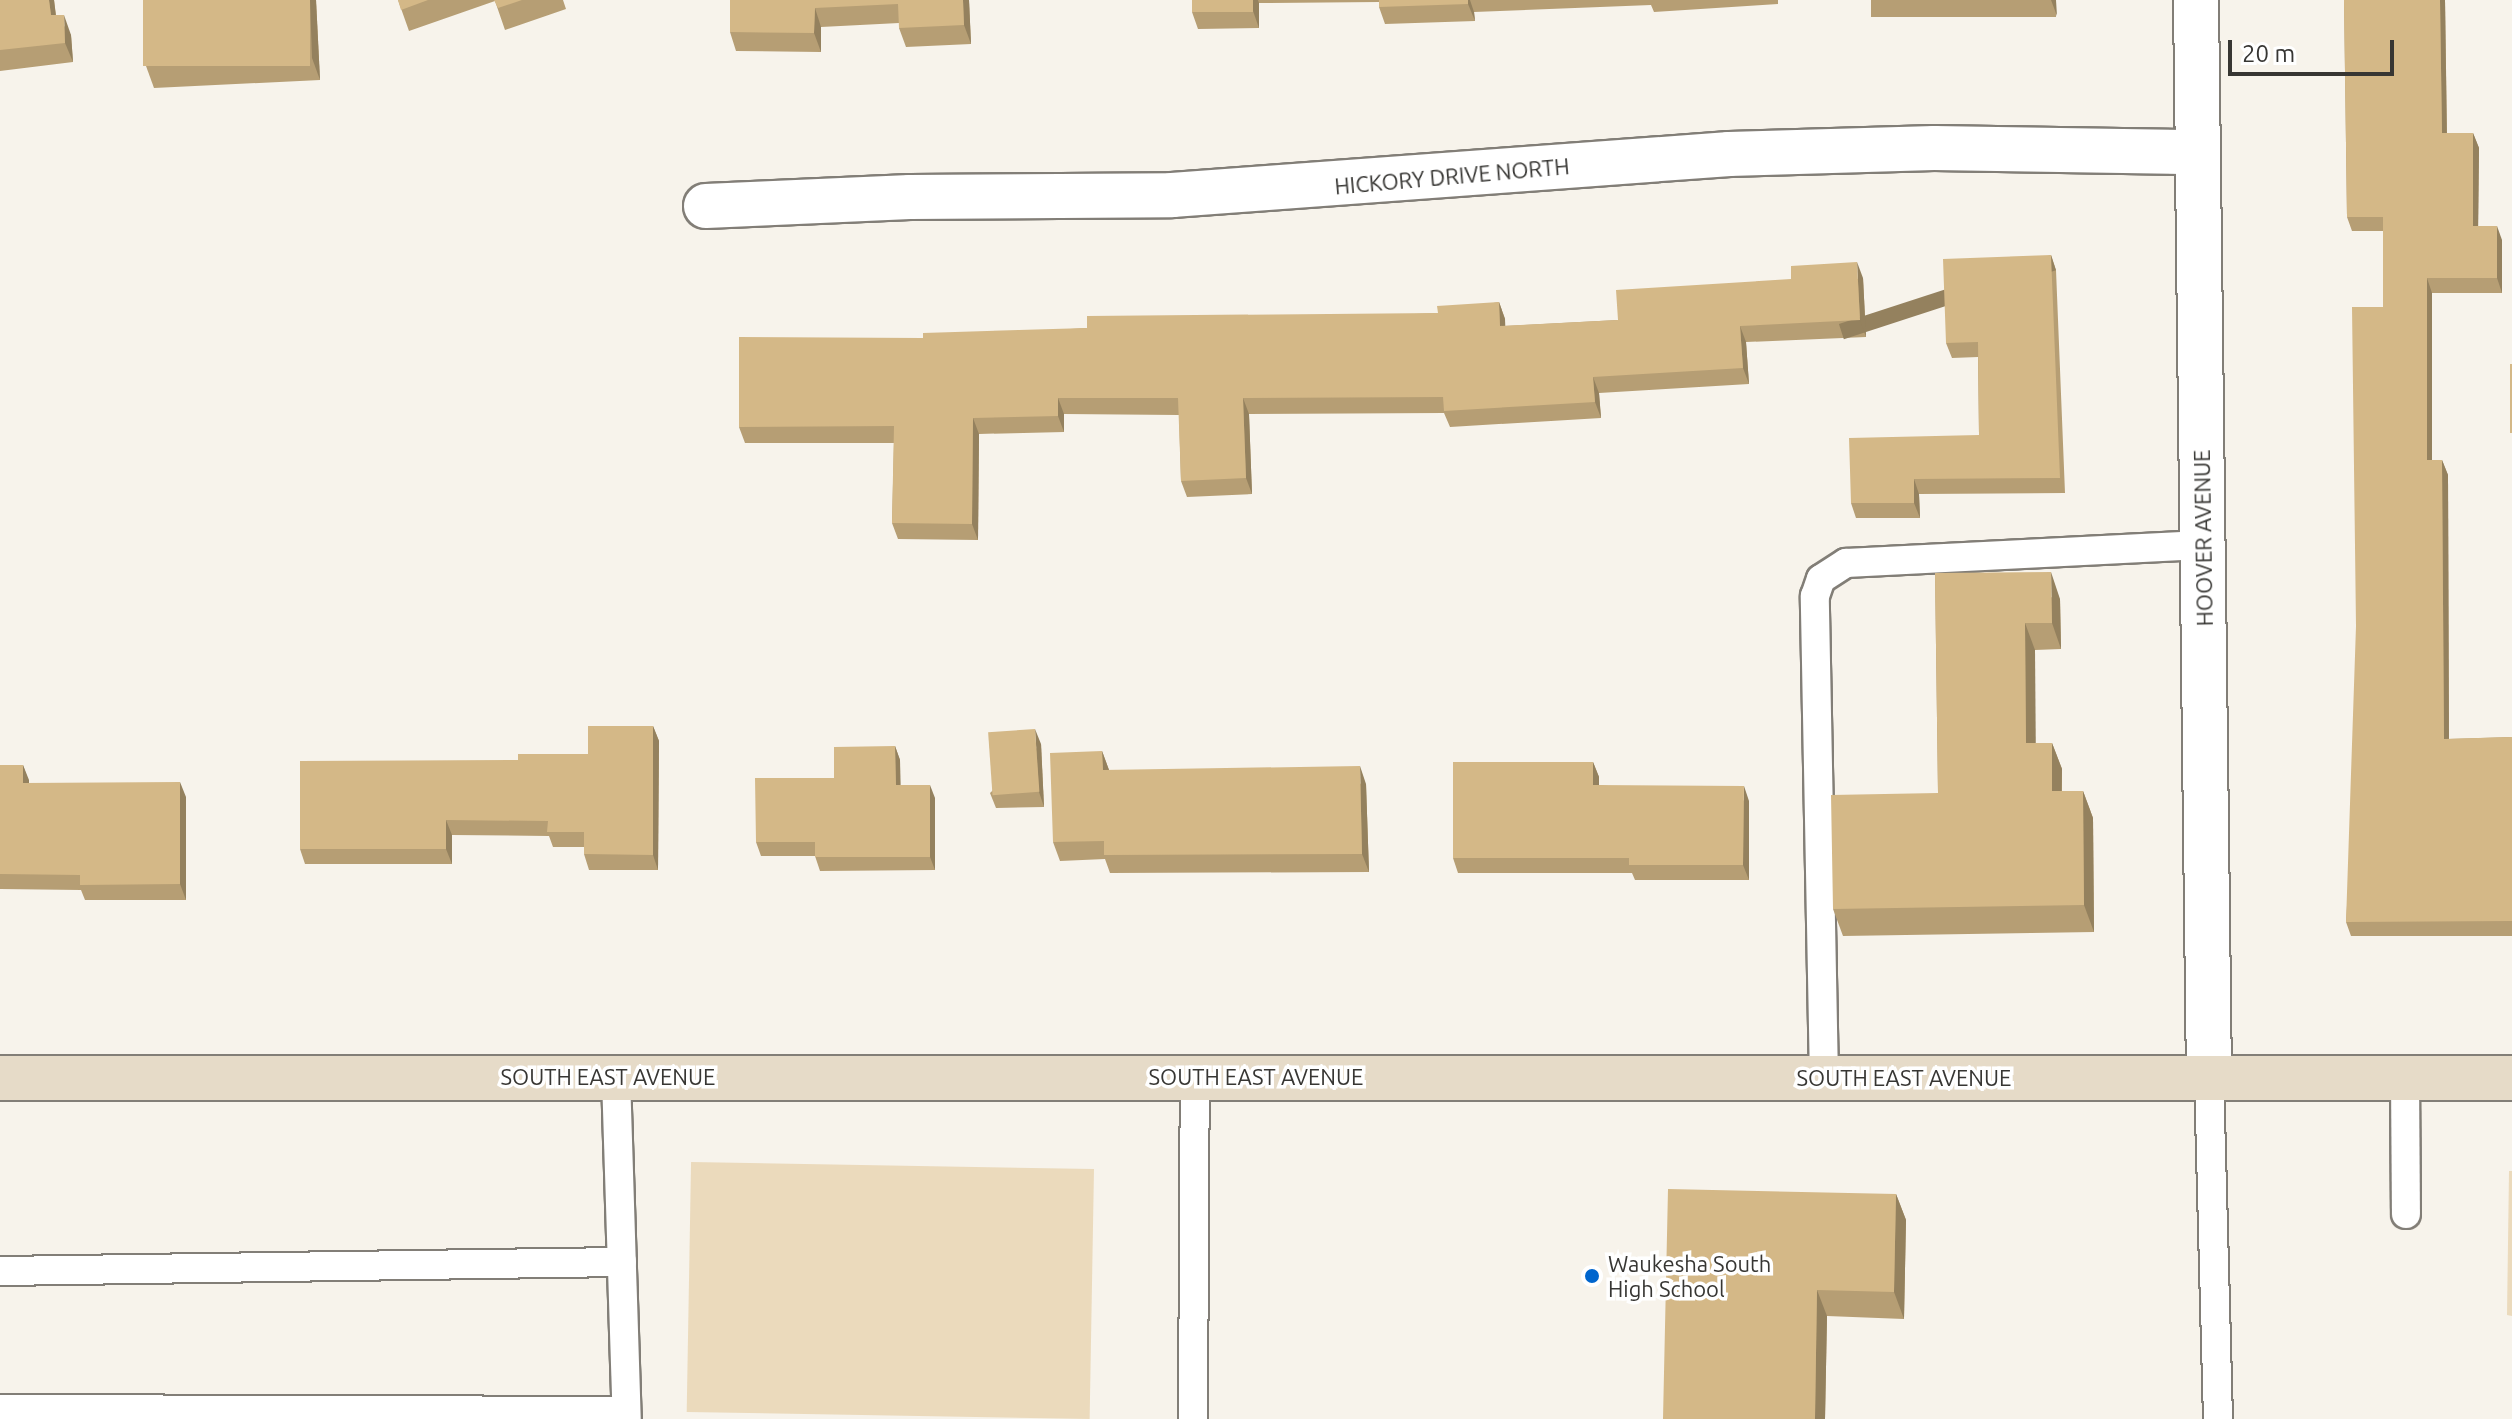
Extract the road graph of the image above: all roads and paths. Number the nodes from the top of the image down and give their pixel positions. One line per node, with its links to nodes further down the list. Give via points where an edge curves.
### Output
1 (2196, 0): 2 (street, HOOVER AVENUE)
2 (2198, 152): 3 (street, HICKORY DRIVE NORTH, via 1934,148 1729,154 1172,195 910,197); 4 (street, HOOVER AVENUE)
3 (706, 206)
4 (2202, 545): 6 (street, HOOVER AVENUE); 11 (lane, via 1846,563 1821,579 1815,596)
5 (1195, 1076): 7 (main road, SOUTH EAST AVENUE); 11 (main road, SOUTH EAST AVENUE); 17 (lane)
6 (2209, 1076): 9 (main road, SOUTH EAST AVENUE); 11 (main road, SOUTH EAST AVENUE); 18 (lane)
7 (616, 1077): 8 (main road, SOUTH EAST AVENUE); 13 (lane)
8 (0, 1078)
9 (2405, 1078): 10 (main road, SOUTH EAST AVENUE); 12 (lane)
10 (2512, 1078)
11 (1824, 1079)
12 (2406, 1214)
13 (622, 1262): 14 (lane); 16 (lane)
14 (0, 1271)
15 (0, 1409): 16 (lane)
16 (626, 1415)
17 (1193, 1419)
18 (2218, 1419)

